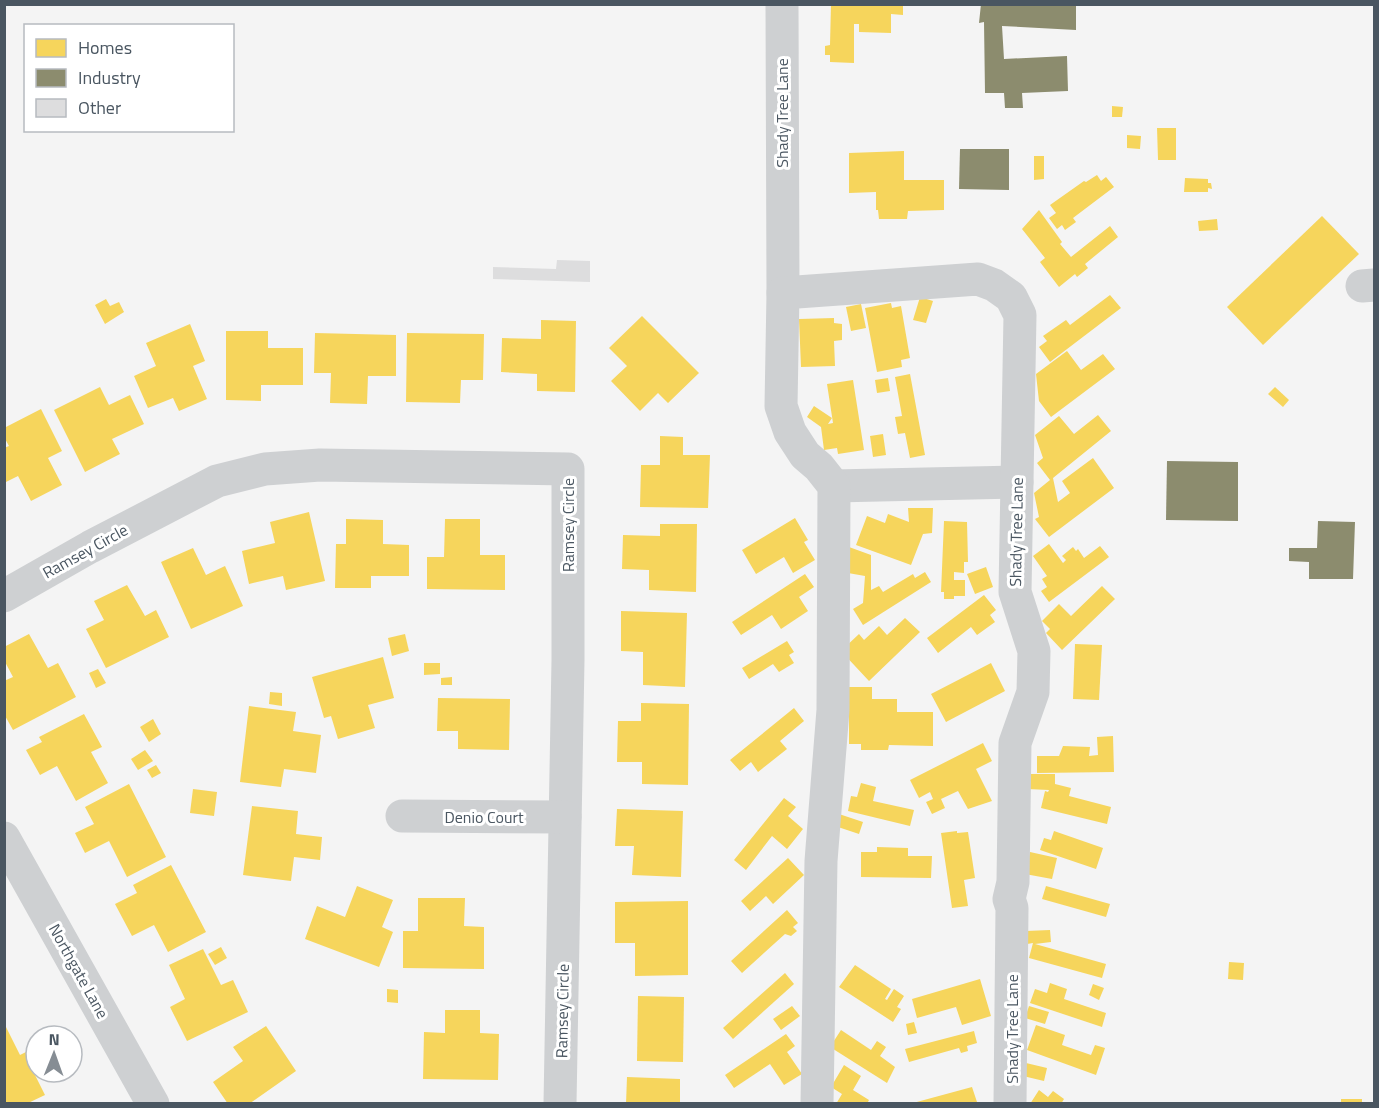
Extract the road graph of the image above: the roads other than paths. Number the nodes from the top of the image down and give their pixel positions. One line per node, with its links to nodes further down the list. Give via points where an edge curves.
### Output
1 (782, 4): 2 (street, Shady Tree Lane)
2 (783, 293): 3 (street, Shady Tree Lane, via 978,279 1011,297 1020,315); 4 (street, Shady Tree Lane, via 781,406 790,432 805,455)
3 (1017, 482): 4 (street); 12 (street, Shady Tree Lane, via 1015,592 1034,651 1033,692 1015,743)
4 (834, 486): 11 (street, via 833,710 821,861)
5 (4, 596): 7 (street, Ramsey Circle, via 217,481 265,469 320,465 568,469)
6 (402, 816): 7 (street, Denio Court)
7 (565, 817): 10 (street, Ramsey Circle)
8 (4, 838): 9 (street, Northgate Lane)
9 (153, 1104)
10 (560, 1104)
11 (817, 1104)
12 (1010, 1104)

